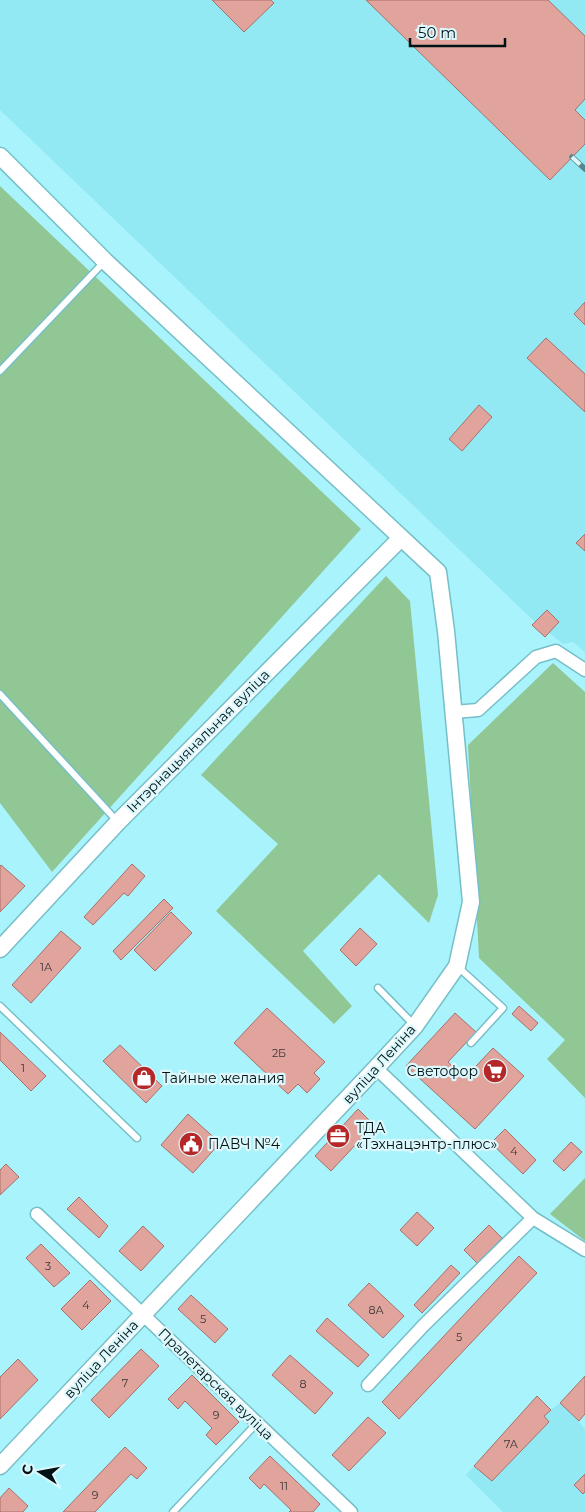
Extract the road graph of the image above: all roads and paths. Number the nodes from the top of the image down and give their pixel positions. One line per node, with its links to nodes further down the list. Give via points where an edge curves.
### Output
1 (0, 156): 2 (street, вуліца Леніна)
2 (105, 261): 3 (lane); 4 (street, вуліца Леніна)
3 (0, 371)
4 (401, 538): 7 (street, вуліца Леніна, via 438,572); 8 (street, Інтэрнацыянальная вуліца)
5 (585, 670): 7 (street, via 556,650 536,657 478,710)
6 (0, 694): 8 (lane)
7 (454, 712): 10 (street, вуліца Леніна, via 471,902)
8 (118, 822): 9 (street, Інтэрнацыянальная вуліца)
9 (0, 949)
10 (457, 966): 13 (street, вуліца Леніна); 14 (lane, via 503,1008)
11 (378, 988): 13 (lane)
12 (0, 1006): 16 (lane)
13 (414, 1026): 15 (street, вуліца Леніна)
14 (471, 1044)
15 (376, 1068): 18 (street); 20 (street, вуліца Леніна)
16 (137, 1138)
17 (37, 1214): 20 (street, Пралетарская вуліца)
18 (533, 1218): 19 (street); 21 (street)
19 (585, 1250)
20 (143, 1314): 22 (street, Пралетарская вуліца); 23 (street, вуліца Леніна)
21 (368, 1385)
22 (257, 1423): 24 (lane); 25 (street, Пралетарская вуліца)
23 (0, 1466)
24 (174, 1512)
25 (351, 1512)

